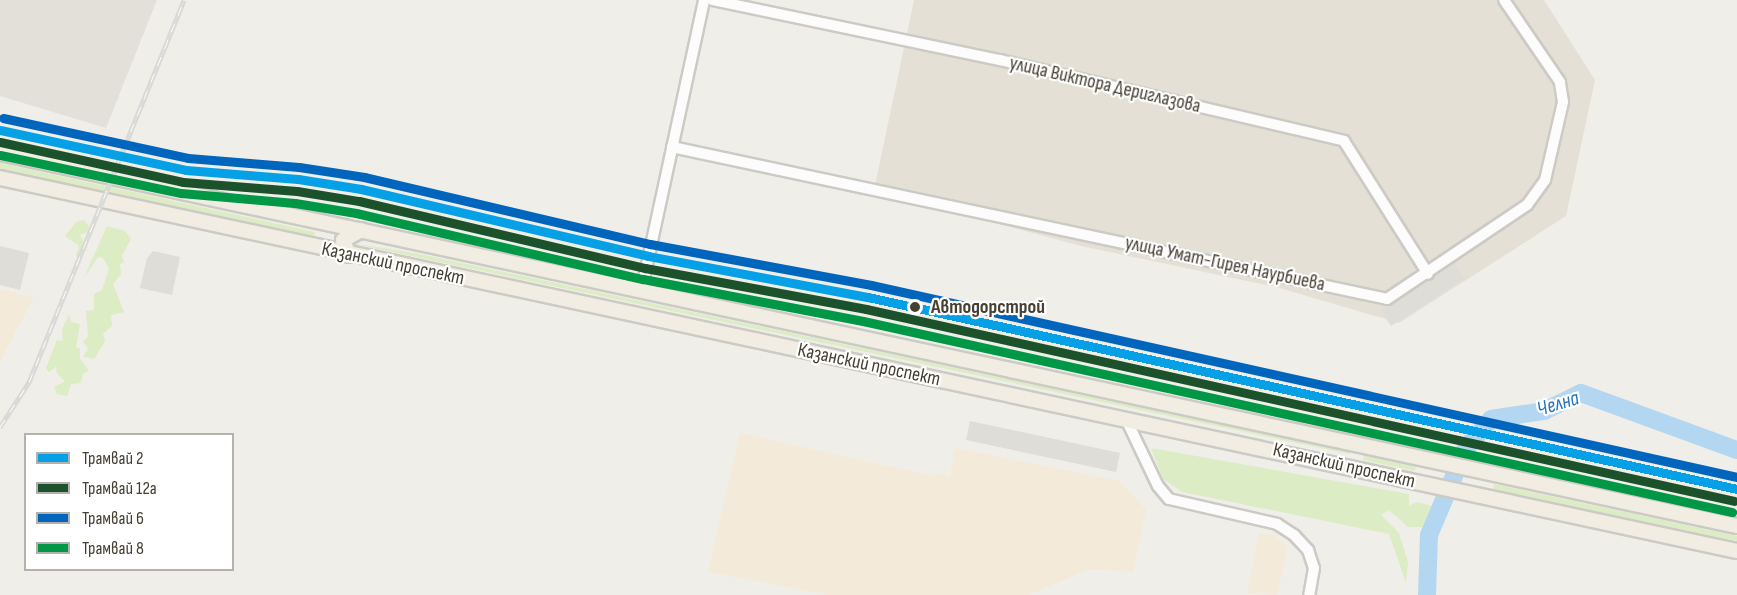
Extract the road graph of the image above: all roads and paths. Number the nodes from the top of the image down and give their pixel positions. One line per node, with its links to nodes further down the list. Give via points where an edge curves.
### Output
1 (704, 0): 4 (street)
2 (712, 0): 9 (street, улица Виктора Дериглазова, via 1000,60 1344,141)
3 (1504, 0): 9 (street, улица Умат-Гирея Наурбиева, via 1560,82 1563,102 1545,180 1527,205)
4 (672, 147): 9 (street, улица Умат-Гирея Наурбиева, via 1387,299); 10 (street)
5 (0, 153): 7 (main road, Казанский проспект)
6 (0, 178): 8 (main road, Казанский проспект)
7 (363, 230): 8 (main road, via 343,240); 10 (main road, Казанский проспект)
8 (349, 255): 11 (main road, Казанский проспект)
9 (1428, 274)
10 (641, 292): 12 (main road, Казанский проспект)
11 (1126, 419): 13 (main road, Казанский проспект); 16 (street, via 1153,476 1169,499 1277,524 1294,535 1308,550 1314,568)
12 (1334, 439): 13 (main road, via 1350,454); 14 (main road, Казанский проспект)
13 (1329, 461): 15 (main road, Казанский проспект)
14 (1737, 526)
15 (1737, 551)
16 (1309, 595)

